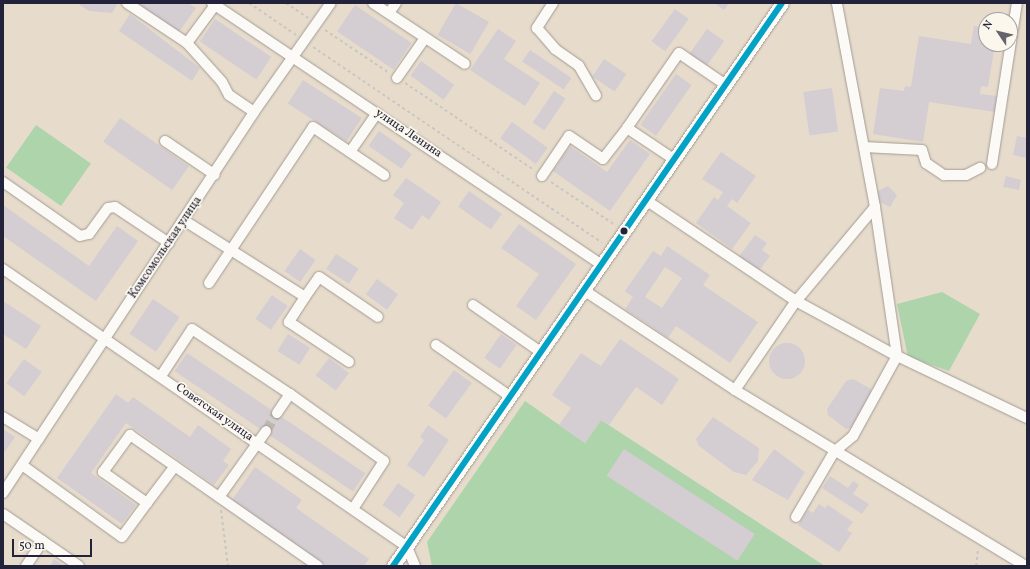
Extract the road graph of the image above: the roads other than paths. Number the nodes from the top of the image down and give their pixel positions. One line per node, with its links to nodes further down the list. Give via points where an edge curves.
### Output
1 (128, 3): 12 (street)
2 (331, 3): 13 (street, Комсомольская улица)
3 (374, 3): 10 (street)
4 (396, 3): 10 (street)
5 (553, 3): 17 (street, via 537,28 555,49 579,66)
6 (782, 3): 16 (main road)
7 (837, 3): 22 (street)
8 (1017, 3): 25 (street)
9 (214, 4): 12 (street); 13 (street, улица Ленина)
10 (389, 14): 11 (street)
11 (425, 38): 14 (street); 15 (street)
12 (187, 43): 18 (street, via 222,82 229,95)
13 (294, 57): 18 (street, Комсомольская улица); 19 (street, улица Ленина)
14 (465, 64)
15 (397, 78)
16 (726, 85): 20 (street, via 679,53); 24 (main road)
17 (596, 95)
18 (254, 112): 27 (street, Комсомольская улица)
19 (377, 113): 23 (street); 36 (street, улица Ленина)
20 (627, 128): 24 (street); 29 (street, via 603,159 569,136)
21 (165, 142): 27 (street)
22 (864, 147): 26 (street, via 922,150 926,163 944,175 966,175); 32 (street)
23 (350, 152): 28 (street); 35 (street, via 313,127)
24 (675, 160): 31 (main road)
25 (992, 164)
26 (980, 168)
27 (215, 175): 33 (street, Комсомольская улица)
28 (384, 176)
29 (542, 176)
30 (3, 182): 34 (street, via 83,237 89,234 108,208 115,207)
31 (647, 201): 36 (main road); 41 (street)
32 (875, 207): 41 (street); 47 (street)
33 (185, 221): 34 (street, Комсомольская улица); 35 (street)
34 (169, 243): 44 (street, Комсомольская улица)
35 (231, 250): 38 (street); 40 (street)
36 (603, 266): 39 (main road)
37 (3, 269): 44 (street, Советская улица)
38 (209, 283)
39 (585, 291): 46 (main road); 50 (street)
40 (305, 297): 43 (street, via 319,277); 48 (street, via 289,322)
41 (796, 301): 47 (street); 50 (street)
42 (473, 306): 46 (street)
43 (378, 317)
44 (106, 338): 49 (street, Советская улица); 57 (street, Комсомольская улица)
45 (436, 345): 52 (street)
46 (542, 353): 52 (main road)
47 (897, 356): 55 (street); 59 (street, via 853,436)
48 (349, 362)
49 (161, 376): 51 (street, via 192,329); 58 (street, Советская улица)
50 (736, 390): 59 (street)
51 (290, 394): 53 (street); 65 (street, via 384,461)
52 (511, 397): 69 (main road)
53 (277, 413)
54 (3, 417): 57 (street)
55 (1027, 418)
56 (266, 431): 58 (street)
57 (39, 439): 60 (street, Комсомольская улица)
58 (258, 443): 63 (street); 65 (street, Советская улица)
59 (834, 452): 67 (street); 75 (street)
60 (22, 465): 62 (street, Комсомольская улица); 64 (street, via 122,537)
61 (175, 466): 63 (street); 64 (street); 64 (street, via 130,435 104,472)
62 (3, 494)
63 (219, 497): 72 (street)
64 (147, 503)
65 (353, 509): 69 (street, Советская улица)
66 (3, 514): 68 (street)
67 (796, 517)
68 (43, 541): 70 (street); 71 (street)
69 (407, 546): 73 (main road); 74 (street)
70 (26, 566)
71 (79, 566)
72 (318, 566)
73 (393, 566)
74 (415, 566)
75 (1026, 566)

